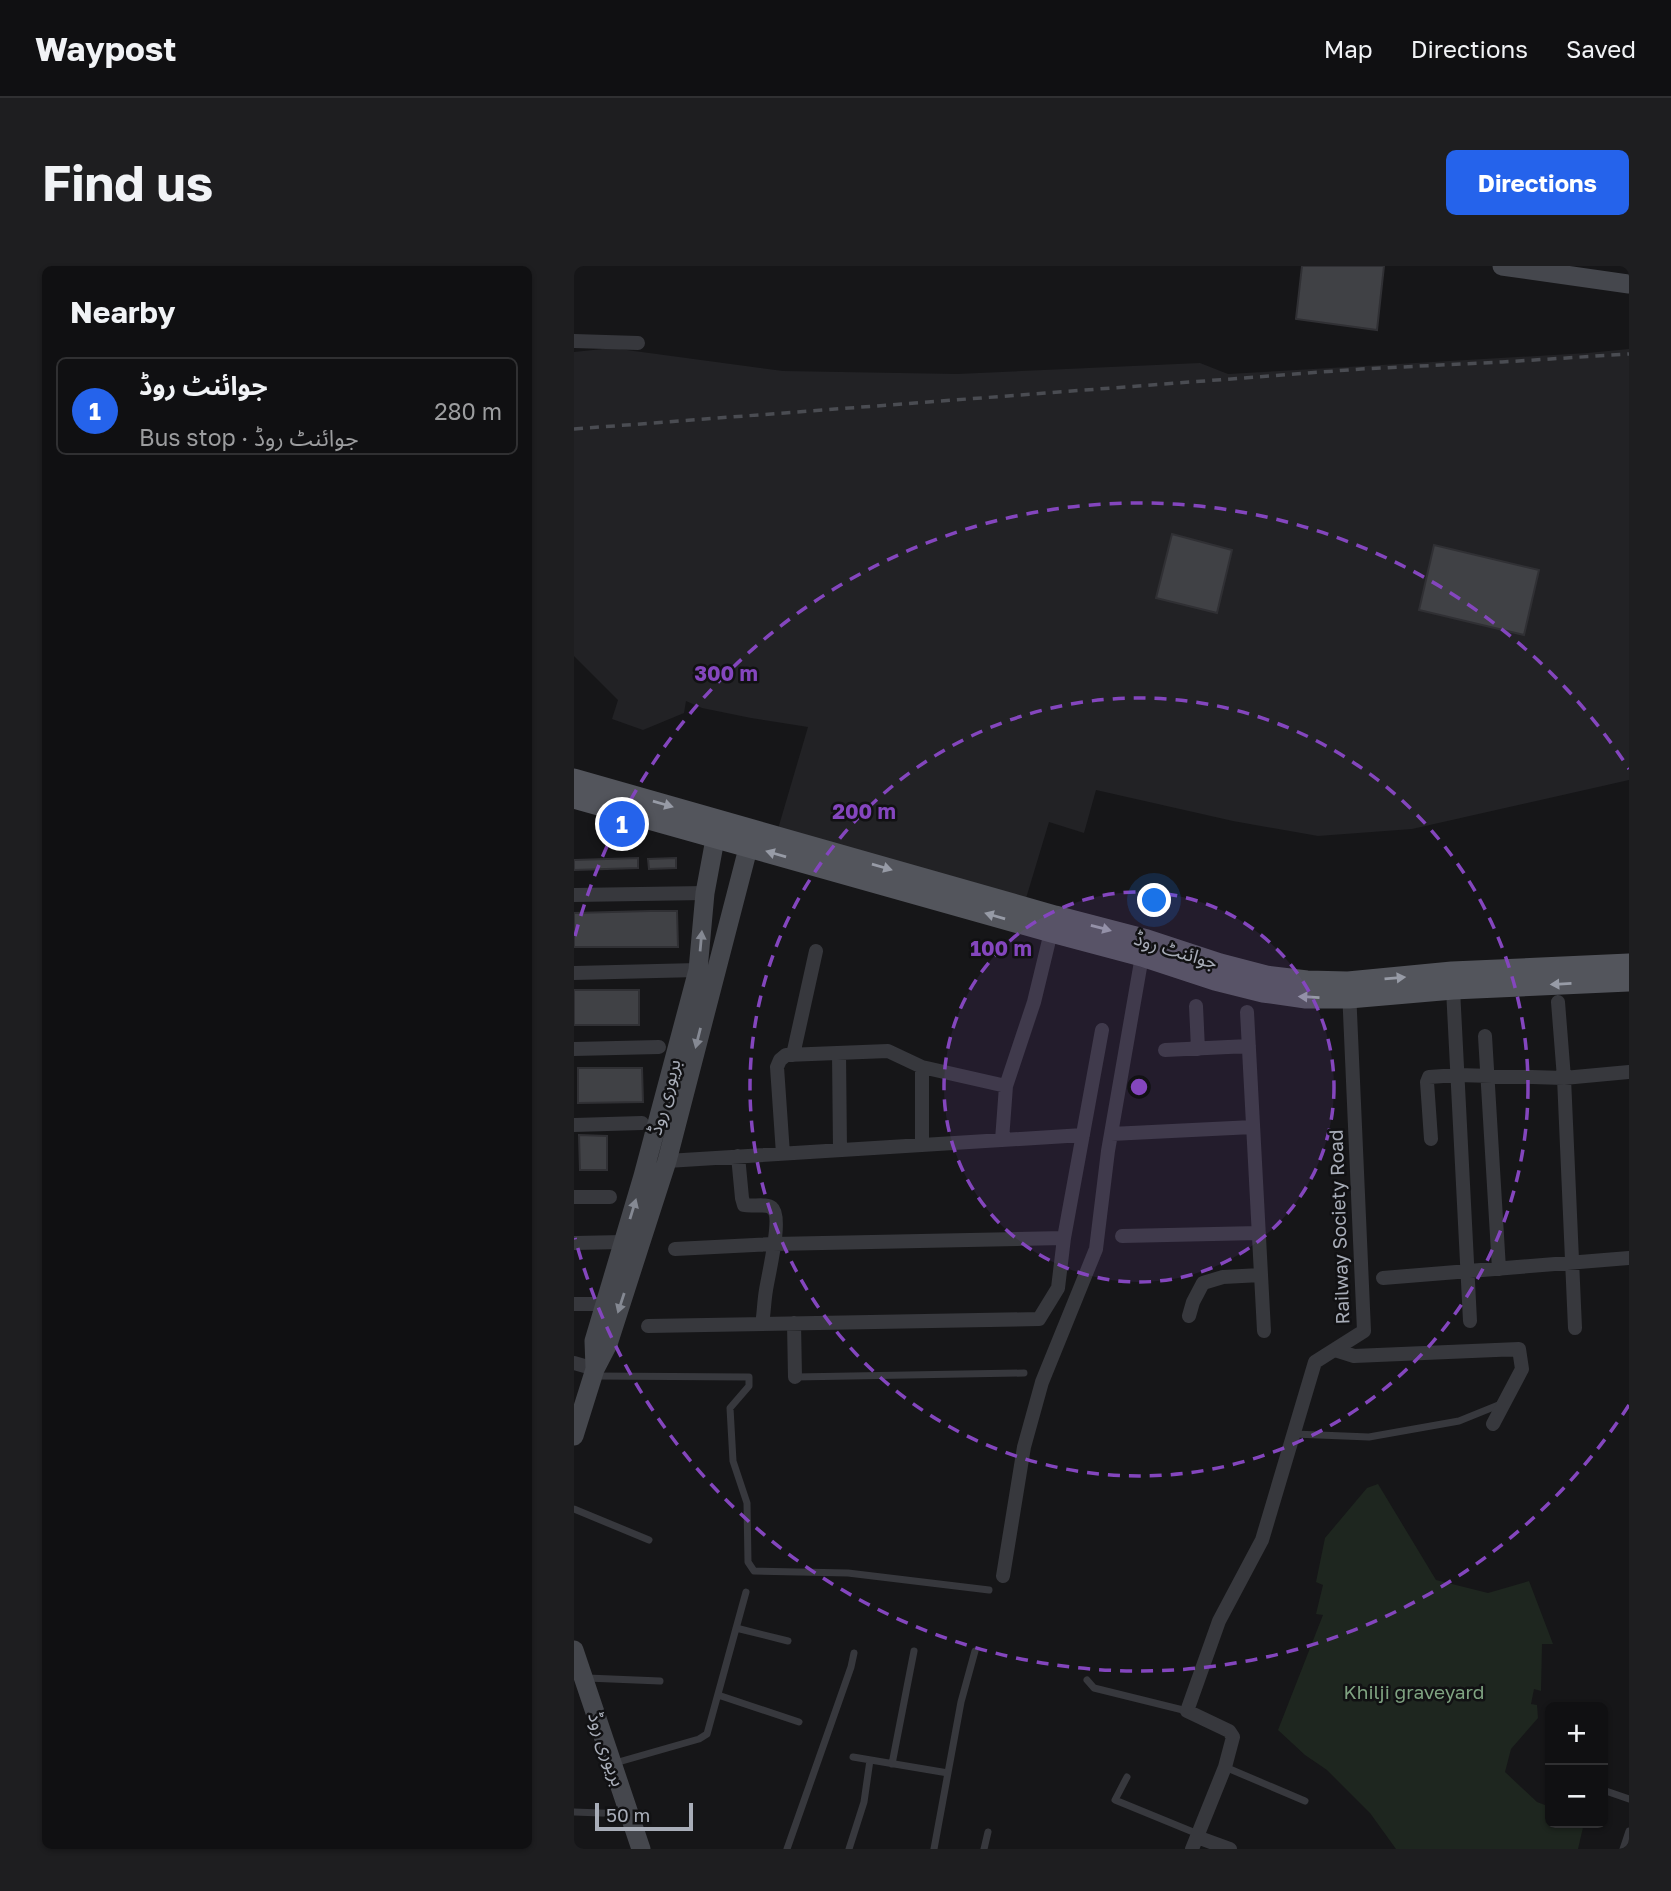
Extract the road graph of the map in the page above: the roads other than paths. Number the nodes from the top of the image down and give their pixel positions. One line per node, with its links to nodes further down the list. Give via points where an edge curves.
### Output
1 (1502, 266): 2 (main road)
2 (1629, 284)
3 (574, 341): 4 (street)
4 (639, 343)
5 (574, 779): 7 (main road, جوائنٹ روڈ, one-way to 7)
6 (574, 798): 7 (main road, جوائنٹ روڈ)
7 (717, 829): 8 (main road, جوائنٹ روڈ); 9 (main road, بریوری روڈ)
8 (750, 838): 11 (main road, جوائنٹ روڈ, one-way to 8); 19 (main road, جوائنٹ روڈ, one-way to 19, via 1147,940 1244,971); 49 (main road, بریوری روڈ, one-way to 49)
9 (705, 893): 10 (street); 15 (main road, بریوری روڈ, one-way to 9)
10 (574, 895)
11 (1051, 932): 13 (main road, جوائنٹ روڈ); 37 (street)
12 (817, 951): 31 (street)
13 (1142, 956): 19 (main road, جوائنٹ روڈ, one-way to 13, via 1306,998 1263,992); 41 (street)
14 (1629, 964): 19 (main road, جوائنٹ روڈ, one-way to 14, via 1452,972)
15 (698, 970): 16 (street); 55 (main road, بریوری روڈ, one-way to 15)
16 (574, 973)
17 (1629, 981): 18 (main road, جوائنٹ روڈ, one-way to 18)
18 (1453, 989): 19 (main road, جوائنٹ روڈ); 34 (street)
19 (1349, 990): 74 (street, Railway Society Road, via 1364,1331)
20 (1558, 1002): 36 (street)
21 (1196, 1006): 28 (street)
22 (1247, 1012): 25 (street)
23 (1102, 1030): 42 (street)
24 (1485, 1036): 35 (street)
25 (1249, 1046): 28 (street); 40 (street)
26 (659, 1047): 27 (street)
27 (574, 1049)
28 (1198, 1049): 29 (street)
29 (1165, 1050)
30 (839, 1053): 31 (street); 32 (street, via 888,1051); 46 (street)
31 (793, 1055): 47 (street, via 786,1055 777,1068)
32 (922, 1066): 37 (street); 45 (street)
33 (1629, 1072): 36 (street)
34 (1458, 1075): 35 (street); 43 (street, via 1429,1077); 62 (street)
35 (1487, 1076): 36 (street); 61 (street)
36 (1564, 1078): 60 (street)
37 (1006, 1086): 44 (street)
38 (642, 1123): 39 (street)
39 (574, 1125)
40 (1253, 1127): 41 (street); 52 (street)
41 (1111, 1134): 85 (street, via 1096,1249 1042,1382 1024,1447)
42 (1083, 1135): 44 (street); 54 (street)
43 (1431, 1139)
44 (1002, 1140): 45 (street)
45 (922, 1145): 46 (street)
46 (840, 1150): 47 (street)
47 (783, 1153): 48 (street)
48 (738, 1156): 49 (street); 57 (street, via 744,1205 769,1206 776,1214)
49 (667, 1161): 76 (main road, بریوری روڈ, one-way to 76, via 608,1344)
50 (610, 1196): 51 (street)
51 (574, 1197)
52 (1258, 1233): 53 (street); 63 (street)
53 (1122, 1236)
54 (1064, 1238): 57 (street); 69 (street, via 1058,1289 1039,1319)
55 (623, 1242): 56 (street); 66 (main road, بریوری روڈ)
56 (574, 1243)
57 (774, 1244): 58 (street); 70 (street)
58 (675, 1249)
59 (1629, 1258): 60 (street)
60 (1572, 1262): 61 (street); 72 (street)
61 (1499, 1269): 62 (street)
62 (1468, 1272): 64 (street); 68 (street)
63 (1261, 1275): 67 (street, via 1203,1283); 73 (street)
64 (1384, 1278)
65 (574, 1304): 66 (street)
66 (604, 1304): 76 (main road, بریوری روڈ, via 594,1341)
67 (1189, 1316)
68 (1470, 1321)
69 (794, 1323): 70 (street); 78 (street)
70 (762, 1324): 71 (street)
71 (648, 1326)
72 (1575, 1328)
73 (1264, 1331)
74 (1335, 1350): 79 (street, via 1354,1356 1519,1349 1522,1369); 81 (street, Railway Society Road, via 1315,1362)
75 (574, 1363): 76 (street)
76 (594, 1373): 82 (main road, بریوری روڈ); 86 (lane, via 749,1377 749,1386 730,1408 733,1461 747,1503 748,1562 754,1571 848,1573)
77 (1024, 1373): 78 (lane)
78 (795, 1377)
79 (1505, 1403): 80 (street); 81 (lane, via 1460,1421 1369,1437)
80 (1493, 1424)
81 (1294, 1434): 98 (street, Railway Society Road, via 1262,1540 1219,1622)
82 (574, 1436)
83 (574, 1509): 84 (lane)
84 (649, 1541)
85 (1003, 1576)
86 (989, 1590)
87 (746, 1592): 88 (lane)
88 (736, 1628): 89 (lane); 97 (lane)
89 (788, 1641)
90 (574, 1650): 94 (main road, بریوری روڈ)
91 (914, 1651): 103 (lane)
92 (975, 1651): 105 (lane)
93 (854, 1653): 116 (lane)
94 (583, 1678): 96 (lane); 102 (main road, بریوری روڈ)
95 (1087, 1680): 98 (lane, via 1094,1688)
96 (660, 1681)
97 (718, 1695): 99 (lane); 102 (lane, via 708,1734)
98 (1187, 1711): 104 (street, via 1229,1731 1233,1737)
99 (799, 1722)
100 (853, 1757): 101 (lane)
101 (870, 1760): 103 (lane); 117 (lane, via 864,1802)
102 (612, 1763): 111 (main road, بریوری روڈ)
103 (892, 1763): 105 (lane)
104 (1226, 1767): 109 (lane); 114 (street)
105 (948, 1773): 118 (lane)
106 (1127, 1777): 114 (lane, via 1115,1800)
107 (1608, 1792): 108 (lane)
108 (1629, 1799)
109 (1305, 1801)
110 (574, 1812): 111 (lane)
111 (629, 1814): 115 (main road, بریوری روڈ)
112 (1629, 1831): 121 (lane)
113 (988, 1832): 119 (lane)
114 (1196, 1840): 120 (street)
115 (641, 1849)
116 (787, 1849)
117 (849, 1849)
118 (934, 1849)
119 (984, 1849)
120 (1230, 1849)
121 (1623, 1849)

